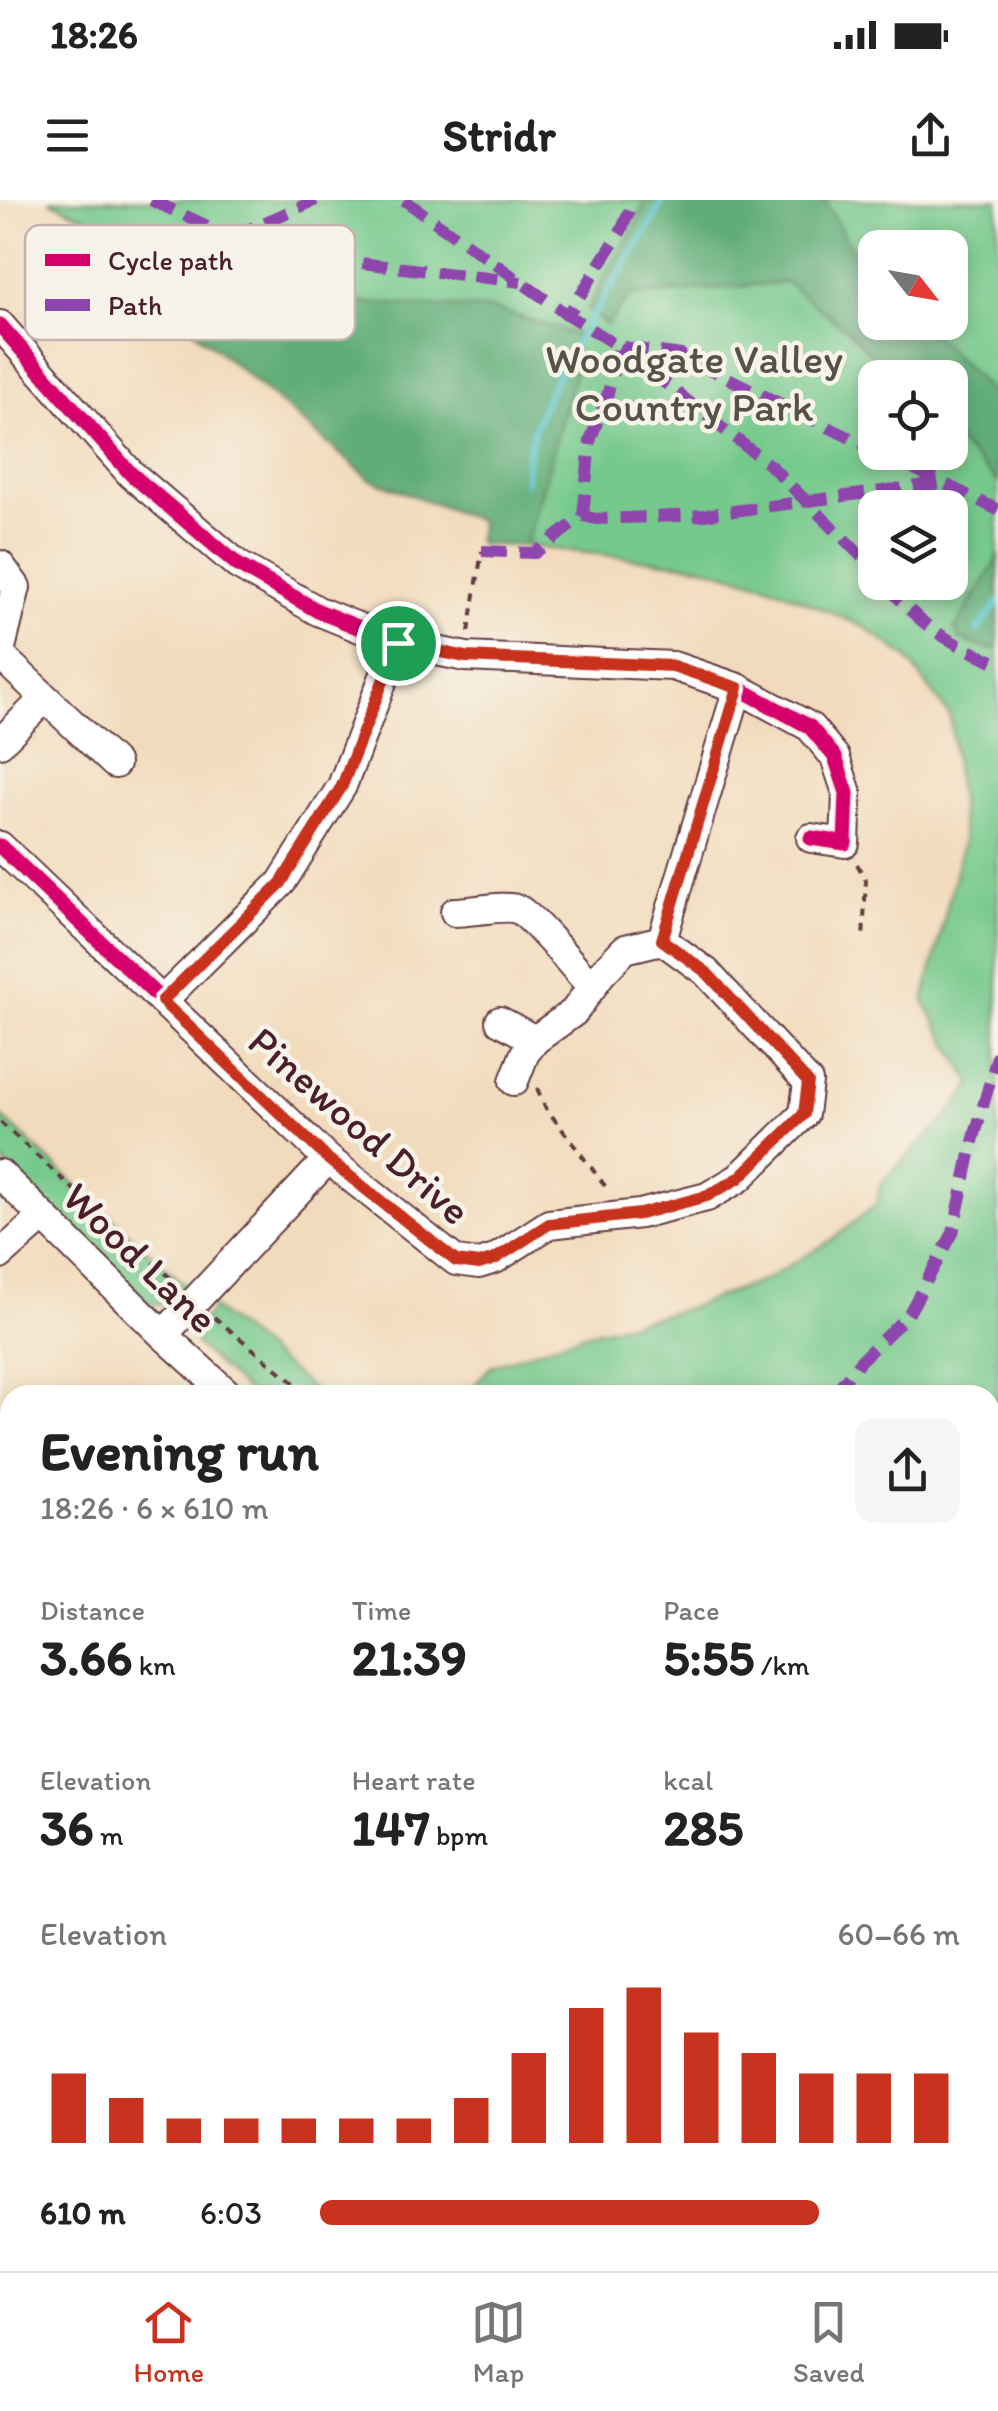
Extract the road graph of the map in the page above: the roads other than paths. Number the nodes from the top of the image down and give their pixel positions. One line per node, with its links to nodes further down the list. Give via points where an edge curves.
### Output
1 (0, 325): 3 (street, via 131,474 238,565 318,610)
2 (0, 565): 4 (street, via 16,587)
3 (398, 643): 5 (street, via 466,657 673,666); 14 (street, via 342,786 281,883)
4 (0, 653): 6 (street)
5 (738, 688): 9 (street, via 810,727 835,758 847,793 845,842); 12 (street)
6 (44, 698): 7 (street); 8 (street)
7 (0, 744)
8 (114, 764)
9 (811, 838)
10 (0, 846): 14 (street, Pinewood Drive)
11 (455, 912): 13 (street, via 520,910)
12 (662, 940): 13 (street, via 625,949); 18 (street, Pinewood Drive, via 706,972 808,1082 804,1114 739,1178 707,1196 633,1215 549,1224 479,1264 456,1261)
13 (592, 987): 16 (street, via 574,1012)
14 (162, 1001): 18 (street, Pinewood Drive)
15 (500, 1021): 16 (street)
16 (536, 1040): 17 (street, via 525,1054)
17 (526, 1079)
18 (328, 1159): 22 (street)
19 (0, 1174): 20 (street, Wood Lane)
20 (42, 1218): 21 (street); 22 (street, Wood Lane)
21 (0, 1255)
22 (163, 1335): 23 (street, Wood Lane)
23 (218, 1385)

